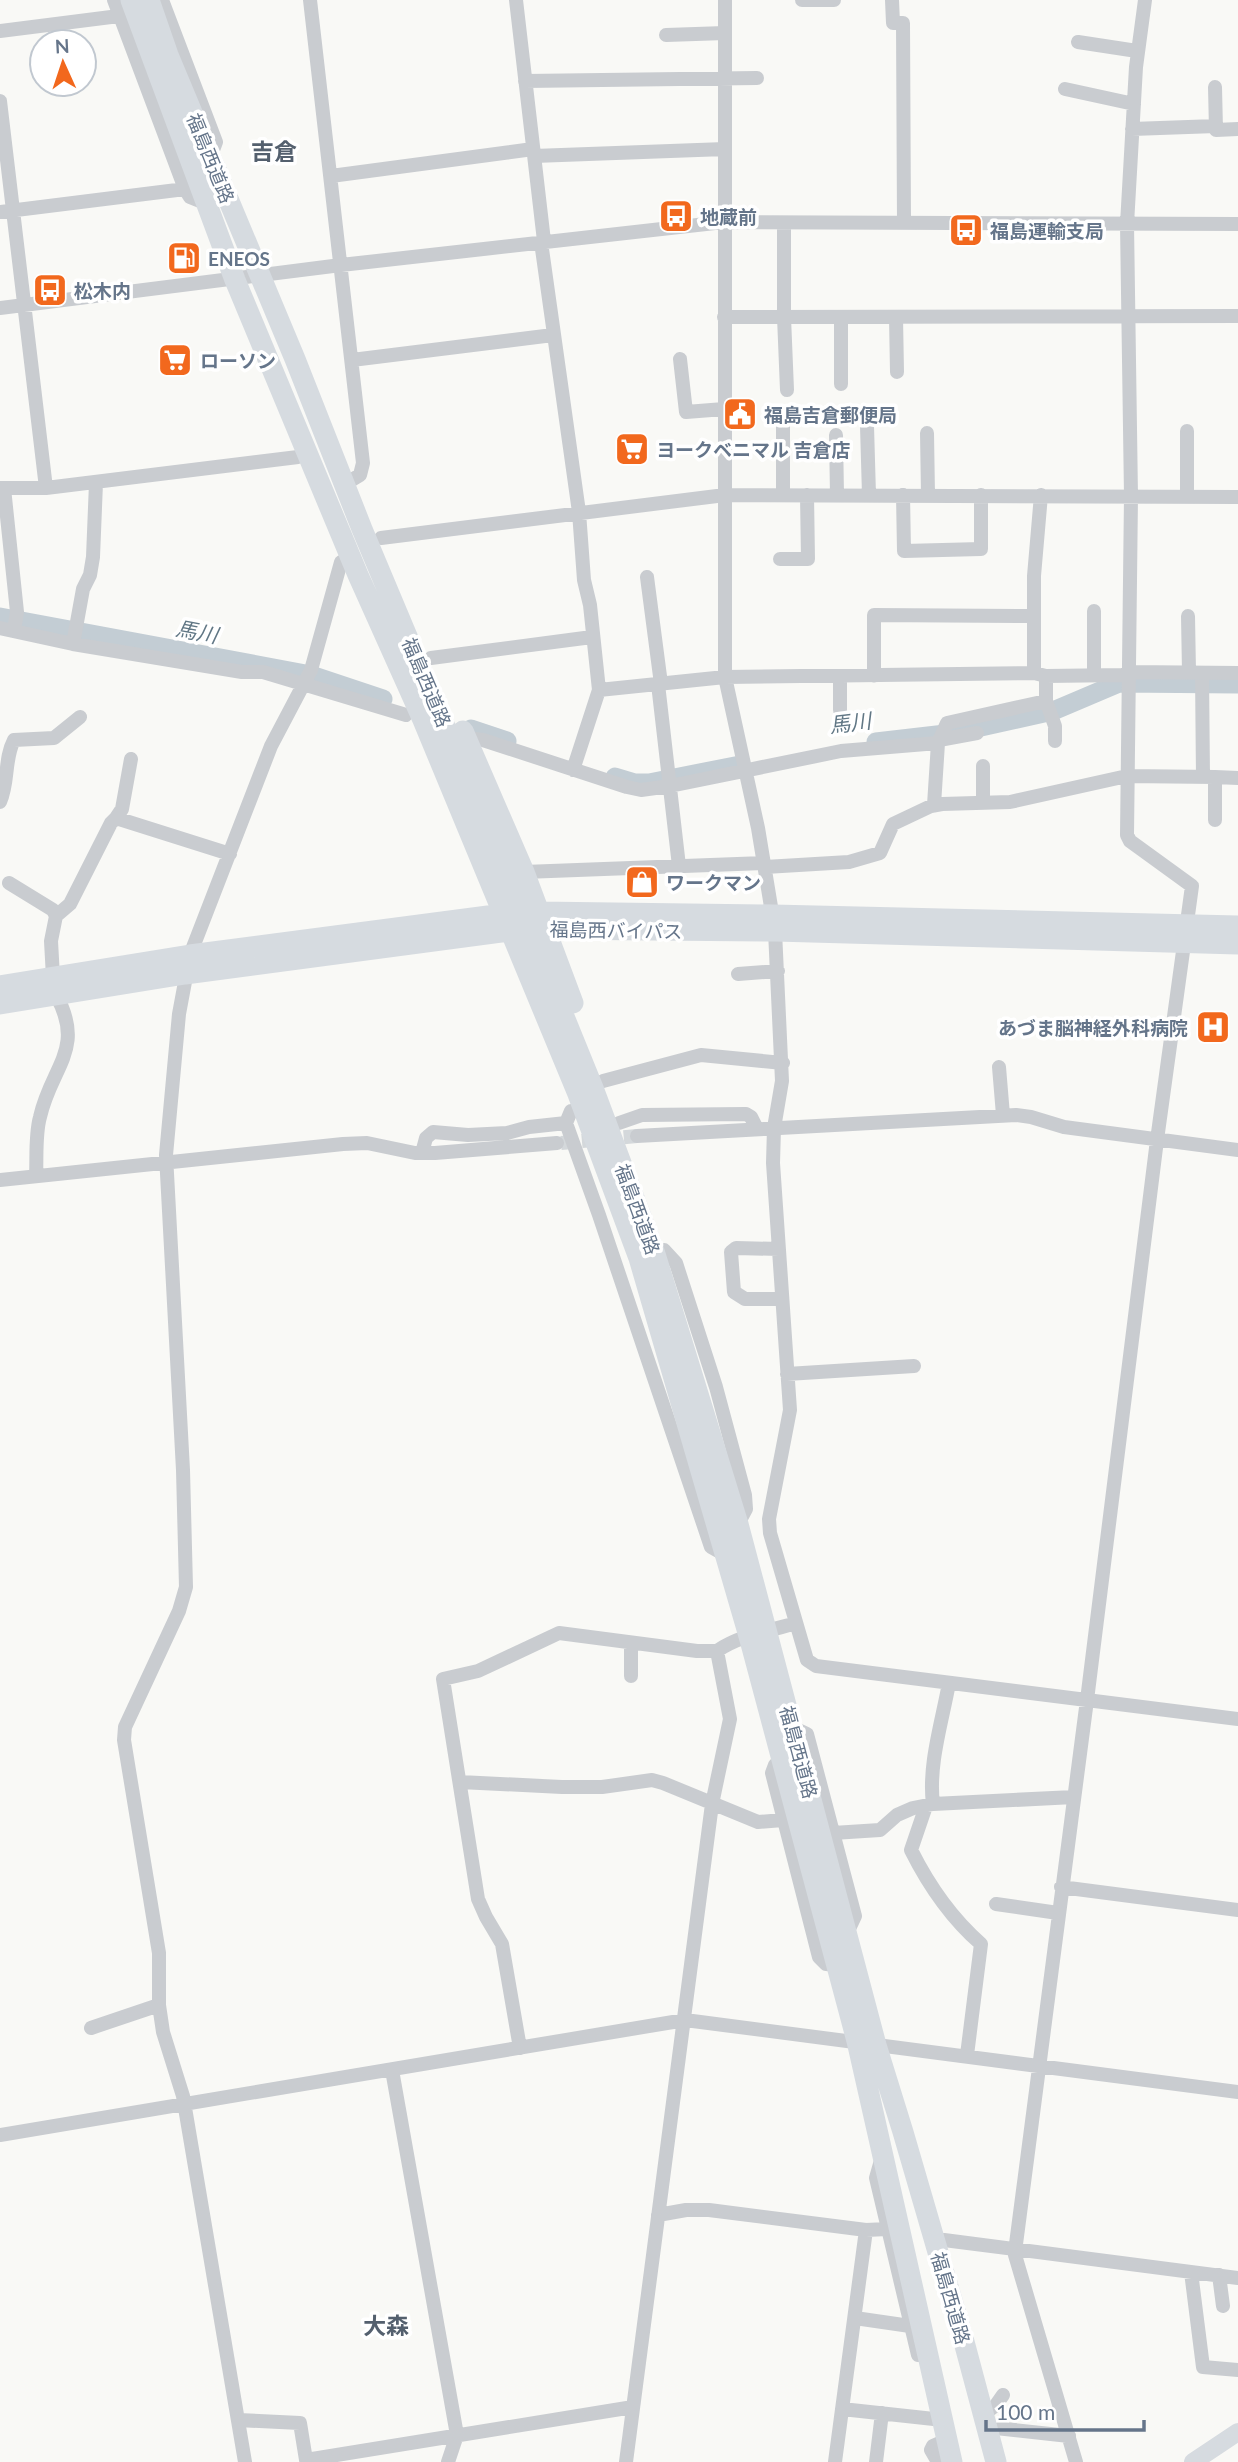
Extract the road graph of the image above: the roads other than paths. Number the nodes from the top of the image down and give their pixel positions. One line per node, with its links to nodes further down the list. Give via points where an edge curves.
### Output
1 (114, 0): 11 (street)
2 (149, 0): 29 (highway, 福島西道路)
3 (162, 0): 29 (street, via 216,142)
4 (310, 0): 30 (street)
5 (516, 0): 19 (street)
6 (725, 0): 13 (street)
7 (802, 0): 8 (street)
8 (834, 0)
9 (892, 0): 36 (street, via 892,23 903,23)
10 (1145, 0): 16 (street)
11 (125, 8): 12 (street); 31 (street); 32 (highway, 福島西道路)
12 (0, 31)
13 (725, 33): 14 (street); 17 (street)
14 (666, 35)
15 (1078, 42): 16 (street)
16 (1138, 51): 23 (street)
17 (725, 78): 18 (street); 19 (street); 27 (street)
18 (757, 78)
19 (525, 81): 28 (street)
20 (1214, 87): 24 (street)
21 (1065, 89): 23 (street)
22 (0, 101): 33 (street)
23 (1134, 104): 25 (street)
24 (1216, 126): 25 (street); 26 (street, via 1216,130)
25 (1132, 129): 37 (street)
26 (1238, 130)
27 (726, 149): 28 (street); 34 (street)
28 (533, 153): 30 (street); 39 (street)
29 (210, 158): 41 (highway, 福島西道路)
30 (331, 176): 40 (street)
31 (185, 189): 32 (street, via 190,197); 33 (street)
32 (205, 203): 42 (highway, 福島西道路)
33 (7, 211): 43 (street)
34 (724, 222): 35 (street); 39 (street); 46 (street)
35 (784, 223): 36 (street); 47 (street)
36 (904, 223): 37 (street)
37 (1127, 224): 38 (street); 50 (street)
38 (1238, 224)
39 (543, 242): 40 (street); 51 (street)
40 (341, 265): 41 (street); 53 (street)
41 (259, 276): 42 (street); 66 (highway, 福島西道路)
42 (235, 280): 43 (street); 55 (highway, 福島西道路)
43 (26, 305): 44 (street); 68 (street)
44 (0, 308)
45 (1238, 316): 50 (street)
46 (724, 317): 47 (street); 58 (street)
47 (784, 317): 48 (street); 57 (street)
48 (841, 317): 49 (street); 56 (street)
49 (896, 317): 50 (street); 54 (street)
50 (1130, 317): 79 (street)
51 (553, 335): 53 (street); 82 (street)
52 (680, 359): 58 (street, via 686,412)
53 (352, 360): 66 (street, via 363,463 360,475)
54 (897, 372)
55 (276, 377): 64 (highway, via 277,404); 69 (highway, 福島西道路)
56 (841, 384)
57 (787, 390)
58 (724, 409): 70 (street)
59 (783, 425): 71 (street)
60 (867, 426): 74 (street)
61 (1187, 431): 80 (street)
62 (927, 433): 76 (street)
63 (836, 435): 73 (street)
64 (298, 457): 65 (street); 69 (highway)
65 (96, 482): 68 (street); 91 (street, via 93,556)
66 (345, 484): 83 (highway); 129 (highway, 福島西道路)
67 (2, 488): 68 (street); 90 (street)
68 (46, 488)
69 (326, 494): 85 (highway); 129 (highway, 福島西道路, via 423,720)
70 (725, 495): 71 (street); 82 (street); 99 (street)
71 (783, 495): 72 (street)
72 (807, 495): 73 (street); 84 (street, via 808,559)
73 (837, 495): 74 (street)
74 (869, 495): 75 (street)
75 (904, 495): 76 (street); 77 (street, via 904,551 981,549)
76 (928, 495): 77 (street)
77 (981, 495): 78 (street)
78 (1041, 495): 79 (street); 88 (street)
79 (1131, 496): 80 (street); 102 (street)
80 (1186, 496): 81 (street)
81 (1238, 497)
82 (579, 512): 83 (street); 92 (street)
83 (381, 538): 93 (highway)
84 (780, 559)
85 (341, 562): 100 (street); 107 (highway)
86 (646, 577): 103 (street)
87 (1094, 611): 96 (street)
88 (1034, 616): 95 (street); 98 (street, via 874,615)
89 (1188, 616): 101 (street)
90 (12, 624): 91 (street)
91 (73, 634): 100 (street, via 242,672)
92 (592, 638): 93 (street); 104 (street)
93 (431, 658): 111 (highway)
94 (1238, 673): 101 (street)
95 (1040, 675): 96 (street); 98 (street); 105 (street)
96 (1094, 675): 102 (street, via 1122,675)
97 (839, 676): 98 (street); 99 (street); 106 (street)
98 (874, 676)
99 (725, 677): 103 (street); 114 (street)
100 (308, 678): 107 (street); 126 (street, via 271,746)
101 (1198, 678): 102 (street); 118 (street)
102 (1129, 680): 117 (street)
103 (659, 684): 104 (street); 120 (street)
104 (599, 690): 115 (street)
105 (1049, 708): 110 (street, via 947,723); 112 (street)
106 (840, 710)
107 (406, 715): 134 (highway)
108 (80, 717): 121 (street, via 54,738 14,740)
109 (977, 733): 110 (street)
110 (940, 737): 114 (street); 123 (street)
111 (466, 738): 115 (street); 129 (highway)
112 (1055, 741)
113 (131, 759): 124 (street, via 122,809)
114 (744, 765): 120 (street); 127 (street)
115 (574, 766): 120 (street, via 640,790)
116 (982, 766): 122 (street)
117 (1127, 776): 118 (street); 122 (street, via 1010,802); 136 (street, via 1130,841 1192,886)
118 (1209, 777): 119 (street); 125 (street)
119 (1238, 778)
120 (668, 781): 128 (street)
121 (0, 802)
122 (983, 803): 123 (street)
123 (934, 805): 127 (street, via 893,824 880,853 849,862)
124 (116, 818): 126 (street); 131 (street, via 70,905)
125 (1215, 820)
126 (230, 855): 139 (street)
127 (764, 865): 128 (street); 133 (street)
128 (679, 866): 129 (street)
129 (506, 876): 132 (highway); 138 (highway, 福島西道路)
130 (9, 883): 131 (street)
131 (56, 916): 143 (street, via 51,941)
132 (542, 921): 133 (highway, 福島西バイパス); 134 (highway, 福島西バイパス); 147 (highway)
133 (774, 923): 136 (highway, 福島西バイパス); 140 (street)
134 (492, 924): 139 (highway, 福島西バイパス); 149 (highway)
135 (1238, 926): 136 (highway, 福島西バイパス)
136 (1186, 934): 137 (highway, 福島西バイパス); 154 (street)
137 (1238, 944)
138 (528, 954): 166 (highway, 福島西道路, via 593,1088 655,1254); 167 (highway, 福島西道路, via 639,1258)
139 (188, 964): 143 (highway, 福島西バイパス); 158 (street, via 179,1014)
140 (778, 971): 141 (street); 145 (street)
141 (738, 974)
142 (0, 986): 143 (highway, 福島西バイパス)
143 (55, 986): 144 (highway, 福島西バイパス); 159 (street, via 69,1037 39,1118)
144 (0, 1004)
145 (783, 1063): 147 (street, via 701,1055); 151 (street)
146 (999, 1067): 148 (street)
147 (603, 1081): 150 (highway)
148 (1003, 1115): 151 (street); 154 (street)
149 (568, 1117): 157 (street, via 507,1133 433,1132); 167 (highway, via 594,1167 671,1401); 169 (street, via 710,1547)
150 (619, 1123): 152 (street, via 642,1115 746,1114); 162 (highway)
151 (774, 1128): 152 (street); 161 (street)
152 (757, 1129): 153 (street)
153 (637, 1136)
154 (1157, 1140): 156 (street); 176 (street)
155 (557, 1143): 157 (street)
156 (1238, 1150)
157 (422, 1153): 158 (street, via 367,1143)
158 (167, 1161): 159 (street); 192 (street, via 186,1587 125,1727 124,1740 159,1953)
159 (36, 1176): 160 (street)
160 (0, 1180)
161 (779, 1249): 163 (street); 163 (street, via 736,1248 732,1252 732,1284 734,1292 745,1299)
162 (664, 1250): 166 (highway, via 703,1370); 168 (street, via 676,1264 716,1387 745,1495 746,1509)
163 (782, 1299): 165 (street)
164 (914, 1366): 165 (street)
165 (787, 1374): 170 (street, via 790,1410 769,1519)
166 (702, 1402): 168 (highway, 福島西道路)
167 (693, 1440): 169 (highway, 福島西道路)
168 (738, 1524): 171 (highway, 福島西道路)
169 (727, 1556): 171 (highway, 福島西道路)
170 (796, 1623): 171 (street); 175 (street, via 807,1660 816,1666)
171 (758, 1634): 173 (street); 178 (highway, 福島西道路); 179 (highway, 福島西道路)
172 (631, 1643): 173 (street); 174 (street); 180 (street, via 559,1633 478,1671 443,1679)
173 (717, 1651): 182 (street, via 730,1719)
174 (631, 1676)
175 (949, 1683): 176 (street); 183 (street)
176 (1087, 1700): 177 (street); 181 (street)
177 (1238, 1719)
178 (792, 1727): 185 (street, via 807,1734); 190 (highway, 福島西道路)
179 (781, 1759): 184 (street, via 772,1773); 191 (highway, 福島西道路)
180 (460, 1782): 182 (street, via 601,1787 652,1780); 196 (street, via 478,1899 502,1944)
181 (1073, 1797): 183 (street); 186 (street)
182 (712, 1804): 184 (street, via 758,1822); 193 (street)
183 (929, 1805): 185 (street, via 897,1815 880,1830); 197 (street, via 911,1850 945,1907 981,1944)
184 (783, 1820): 191 (street, via 819,1957 826,1964)
185 (833, 1833): 190 (street, via 855,1916)
186 (1061, 1887): 188 (street); 189 (street)
187 (996, 1904): 189 (street)
188 (1238, 1910)
189 (1058, 1913): 198 (street)
190 (846, 1933): 195 (highway, 福島西道路)
191 (837, 1965): 195 (highway, 福島西道路)
192 (159, 2005): 194 (street); 201 (street)
193 (685, 2020): 195 (street); 196 (street); 205 (street)
194 (91, 2028)
195 (866, 2043): 197 (street); 202 (highway, 福島西道路); 204 (highway, 福島西道路)
196 (520, 2048): 199 (street)
197 (967, 2056): 198 (street)
198 (1038, 2065): 200 (street); 209 (street)
199 (391, 2070): 201 (street); 226 (street)
200 (1238, 2092)
201 (184, 2105): 203 (street); 222 (street)
202 (904, 2132): 208 (street, via 915,2140); 216 (highway, 福島西道路)
203 (0, 2135)
204 (882, 2155): 206 (street, via 876,2178); 224 (highway, 福島西道路)
205 (658, 2215): 207 (street, via 709,2210); 219 (street)
206 (887, 2229): 207 (street); 215 (street)
207 (866, 2230): 214 (street)
208 (944, 2240): 209 (street); 216 (street, via 969,2330)
209 (1015, 2250): 210 (street); 227 (street)
210 (1191, 2272): 211 (street); 217 (street, via 1203,2367)
211 (1219, 2276): 212 (street); 213 (street)
212 (1238, 2278)
213 (1223, 2306)
214 (855, 2318): 215 (street); 220 (street)
215 (910, 2326): 224 (street, via 931,2408)
216 (963, 2338): 223 (highway, 福島西道路)
217 (1238, 2370)
218 (1003, 2395): 223 (street)
219 (633, 2407): 226 (street); 230 (street)
220 (842, 2409): 221 (street); 231 (street)
221 (882, 2413): 224 (street); 232 (street)
222 (238, 2420): 226 (street, via 300,2423 306,2460); 228 (street)
223 (985, 2421): 227 (street); 235 (highway, 福島西道路)
224 (945, 2430): 233 (street, via 933,2446); 234 (highway, 福島西道路)
225 (1238, 2432): 237 (main road)
226 (457, 2435): 229 (street)
227 (1069, 2436): 236 (street)
228 (245, 2462)
229 (448, 2462)
230 (626, 2462)
231 (835, 2462)
232 (876, 2462)
233 (938, 2462)
234 (952, 2462)
235 (996, 2462)
236 (1076, 2462)
237 (1193, 2462)

